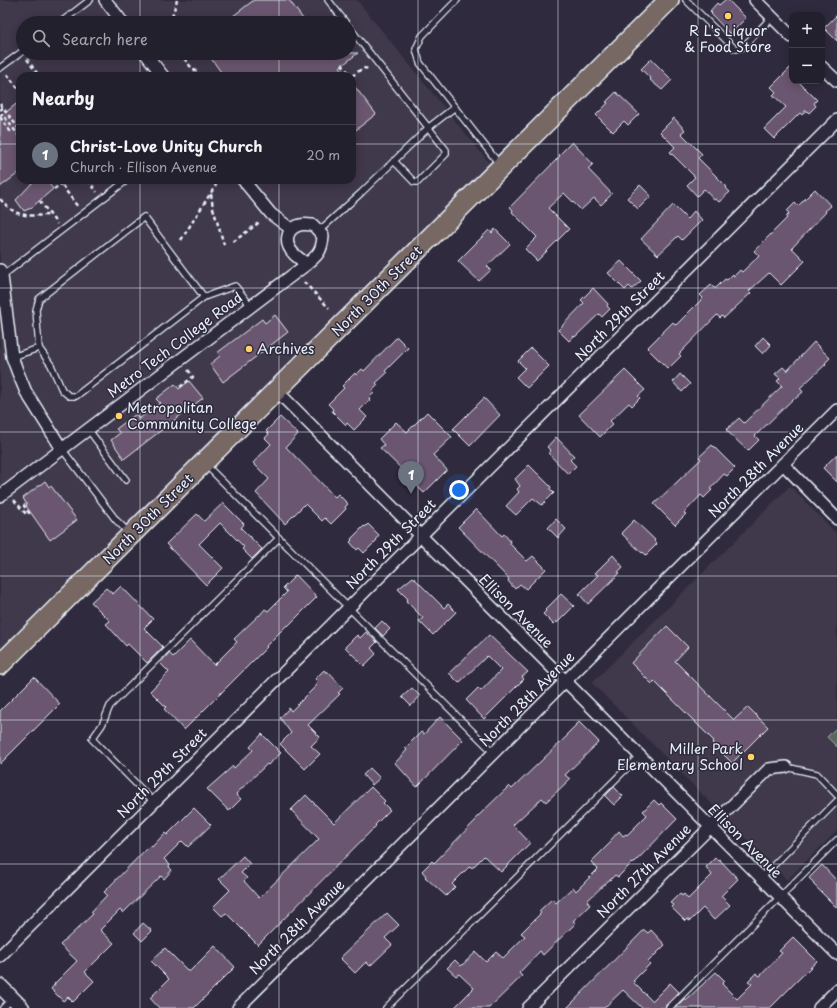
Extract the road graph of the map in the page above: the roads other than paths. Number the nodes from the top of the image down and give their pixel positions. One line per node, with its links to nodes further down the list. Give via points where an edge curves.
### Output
1 (90, 0): 8 (lane)
2 (105, 0): 9 (street)
3 (328, 0): 10 (lane)
4 (457, 0): 20 (lane, via 422,36 416,49 420,63)
5 (669, 0): 24 (highway, North 30th Street)
6 (686, 0): 11 (lane, via 735,49 743,47)
7 (755, 0): 11 (street)
8 (69, 16)
9 (118, 16)
10 (341, 16)
11 (772, 17): 12 (street)
12 (789, 34)
13 (356, 36): 22 (lane)
14 (16, 56): 16 (lane)
15 (150, 60): 18 (street)
16 (0, 68)
17 (825, 69): 19 (street)
18 (160, 72)
19 (837, 82)
20 (455, 108): 22 (lane); 24 (lane)
21 (837, 120): 45 (street, North 29th Street)
22 (428, 128): 23 (lane); 23 (lane, via 446,150 446,154 418,182 414,182)
23 (394, 161): 28 (lane)
24 (501, 167): 35 (highway, North 30th Street)
25 (122, 184): 30 (lane)
26 (246, 184): 27 (street, via 270,214)
27 (291, 229): 28 (street, via 301,224 313,225); 29 (street, via 287,237 288,245 294,254)
28 (318, 231): 29 (street, Metro Tech College Road, via 322,236 322,247)
29 (307, 264): 32 (street, Metro Tech College Road)
30 (1, 273): 34 (street)
31 (204, 296): 32 (lane, via 235,286); 33 (lane, via 76,396 69,396 62,390 51,365); 33 (lane, via 144,217 39,299 36,310)
32 (251, 306): 37 (street, Metro Tech College Road)
33 (39, 348): 34 (lane)
34 (12, 357): 38 (street, via 26,392)
35 (276, 391): 39 (highway, North 30th Street); 45 (street, Ellison Avenue)
36 (837, 410): 40 (street, North 28th Avenue)
37 (88, 429): 38 (street, Metro Tech College Road); 41 (lane)
38 (62, 449): 42 (street, Metro Tech College Road); 44 (lane)
39 (204, 463): 44 (highway, North 30th Street); 46 (lane)
40 (783, 464): 43 (street); 49 (street, North 28th Avenue)
41 (126, 480)
42 (0, 496)
43 (837, 519)
44 (131, 536): 48 (highway, North 30th Street)
45 (420, 536): 47 (street, North 29th Street); 49 (street, Ellison Avenue)
46 (278, 539): 47 (lane); 55 (lane, via 110,706 102,725 92,739)
47 (348, 608): 50 (lane); 55 (street, North 29th Street)
48 (0, 665)
49 (565, 682): 50 (street, North 28th Avenue); 51 (street, Ellison Avenue)
50 (494, 753): 65 (street, North 28th Avenue)
51 (639, 756): 56 (street, Ellison Avenue); 66 (lane)
52 (786, 767): 53 (lane, via 817,774); 56 (street, North 27th Avenue, via 769,769)
53 (837, 795)
54 (837, 801): 58 (lane)
55 (154, 802): 61 (street, North 29th Street)
56 (710, 826): 58 (street, Ellison Avenue); 67 (street, North 27th Avenue)
57 (837, 840): 59 (lane)
58 (761, 878): 59 (street, Ellison Avenue)
59 (780, 897): 60 (street, Ellison Avenue); 68 (lane)
60 (837, 954)
61 (0, 956)
62 (0, 986): 64 (street)
63 (837, 990): 69 (street)
64 (12, 1005)
65 (238, 1008)
66 (386, 1008)
67 (528, 1008)
68 (669, 1008)
69 (819, 1008)

